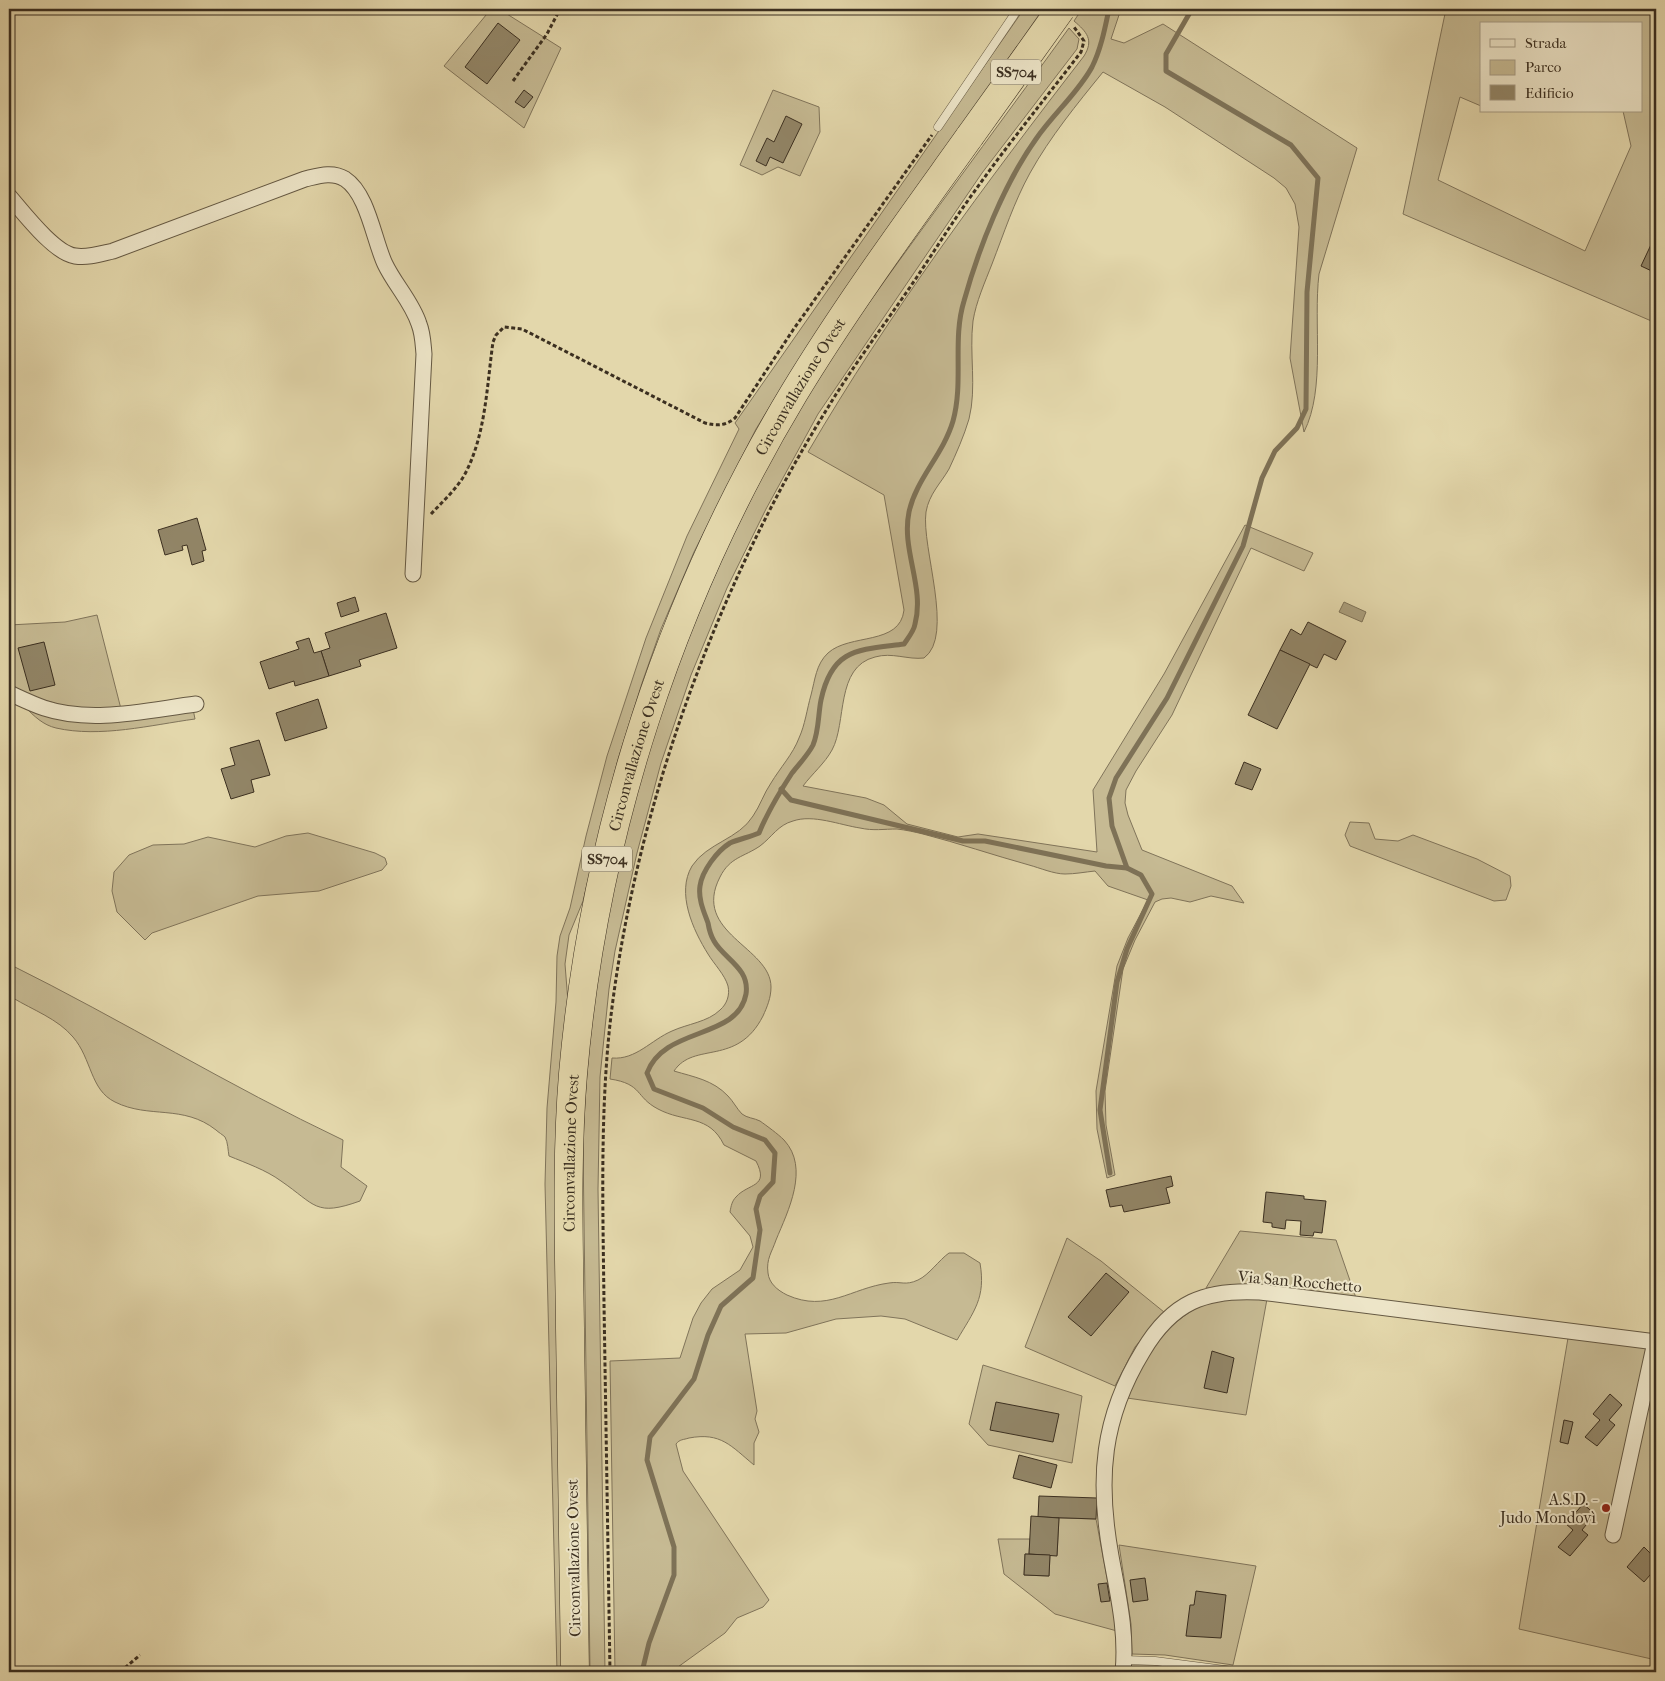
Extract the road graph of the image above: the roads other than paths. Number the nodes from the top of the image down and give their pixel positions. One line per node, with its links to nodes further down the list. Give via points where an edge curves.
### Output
1 (1018, 9): 3 (lane)
2 (1061, 9): 11 (highway, Circonvallazione Ovest / SS704, bridge, via 821,350 751,471 705,562 677,628 644,724 618,814 590,944 572,1078 569,1264)
3 (938, 127)
4 (9, 196): 5 (street, via 59,249 72,256 89,256 113,251 324,174 345,179 354,187 385,263 414,311 423,337)
5 (413, 574)
6 (9, 693): 7 (street, via 44,708 78,714 119,714)
7 (196, 704)
8 (1656, 1342): 9 (street, Via San Rocchetto); 10 (street, Via San Rocchetto, via 1260,1292 1220,1293 1187,1304 1156,1331 1132,1369 1114,1408 1106,1446 1107,1527 1124,1625)
9 (1612, 1535)
10 (1123, 1666): 12 (lane, via 1155,1661)
11 (575, 1672)
12 (1240, 1672)

